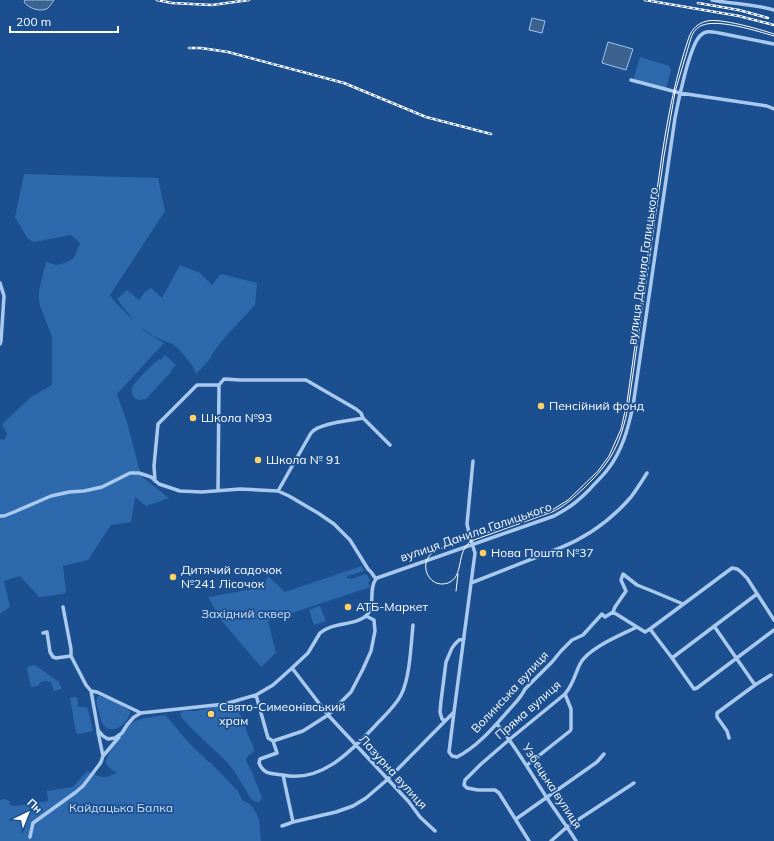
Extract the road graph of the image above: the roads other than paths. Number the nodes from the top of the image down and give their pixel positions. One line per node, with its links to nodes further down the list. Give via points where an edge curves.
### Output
1 (712, 0): 2 (street)
2 (774, 10)
3 (774, 44): 5 (street, вулиця Данила Галицького, via 713,32 703,33 692,49)
4 (631, 80): 5 (street)
5 (680, 93): 6 (street); 18 (street, вулиця Данила Галицького, via 633,406 621,447 607,471 566,510)
6 (774, 108)
7 (0, 283): 8 (street, via 4,296)
8 (0, 344)
9 (219, 385): 10 (street, via 224,379 306,380 356,409); 14 (street, via 197,385 159,422 154,459); 15 (street)
10 (363, 418): 11 (street); 16 (street, via 322,426 312,431)
11 (390, 445)
12 (473, 461): 18 (street, Волинська вулиця, via 467,524)
13 (647, 473): 20 (street, via 619,510 594,530 574,542)
14 (155, 481): 15 (street, via 180,491); 17 (street, via 139,473 130,473 102,487 51,496)
15 (218, 490): 16 (street)
16 (278, 490): 19 (street, via 334,524 352,544)
17 (0, 516)
18 (473, 545): 19 (street, вулиця Данила Галицького); 20 (street, Волинська вулиця, via 475,553)
19 (376, 579): 25 (street, via 372,585 371,604)
20 (471, 583): 33 (street, Волинська вулиця)
21 (757, 594): 22 (street, via 740,571 732,568); 26 (street); 28 (street)
22 (683, 604): 24 (street, via 637,586 623,574 621,580 626,591); 30 (street)
23 (63, 607): 34 (street)
24 (613, 612): 29 (street); 47 (street, Волинська вулиця, via 605,617 602,614 583,635 572,640 525,689 522,696)
25 (366, 616): 37 (street, via 322,631 308,653); 45 (street, via 374,620 371,652 350,692)
26 (774, 620)
27 (413, 625): 53 (street, via 406,684 401,695 390,711)
28 (714, 626): 35 (street); 36 (street)
29 (637, 627): 30 (street, via 645,632); 41 (street, Пряма вулиця, via 587,654)
30 (650, 629): 35 (street)
31 (774, 630): 36 (street)
32 (43, 633): 34 (street, via 47,632 53,657)
33 (464, 639): 43 (street, Волинська вулиця); 46 (street, via 455,644 446,662 440,712)
34 (71, 656): 40 (street)
35 (672, 658): 36 (street, via 695,689)
36 (736, 658): 39 (street)
37 (292, 668): 42 (street, via 273,685); 45 (street, Лазурна вулиця)
38 (771, 675): 39 (street)
39 (755, 685): 50 (street, via 716,715)
40 (91, 691): 44 (street); 48 (street)
41 (565, 694): 51 (street, Пряма вулиця); 56 (street, via 571,709 570,731)
42 (256, 695): 44 (street, via 225,704); 52 (street, via 268,738)
43 (454, 712): 46 (street); 47 (street, Волинська вулиця, via 449,752 452,756 457,757 475,745)
44 (141, 713): 49 (street, via 130,721)
45 (328, 715): 52 (street, via 303,731); 53 (street, Лазурна вулиця)
46 (445, 721): 58 (street)
47 (497, 724): 51 (street, Узбецька вулиця)
48 (98, 730): 49 (street, via 108,739); 55 (street)
49 (122, 733): 55 (street)
50 (729, 738)
51 (510, 739): 56 (street, Узбецька вулиця); 61 (street, Пряма вулиця, via 481,764 465,780 464,785 478,790 495,790)
52 (273, 741): 57 (street, via 277,753 260,758 259,763 264,772)
53 (357, 745): 57 (street, via 340,760 320,771 305,776); 58 (street, Лазурна вулиця)
54 (604, 754): 60 (street, via 597,762)
55 (103, 756): 66 (street, via 83,786 33,823)
56 (527, 766): 60 (street, Узбецька вулиця)
57 (283, 775): 62 (street)
58 (388, 780): 62 (street, via 353,806); 65 (street, Лазурна вулиця)
59 (634, 783): 64 (street)
60 (546, 798): 61 (street); 64 (street, Узбецька вулиця)
61 (516, 819): 67 (street)
62 (293, 822): 63 (street)
63 (282, 826)
64 (568, 827): 68 (street); 69 (street, Узбецька вулиця)
65 (435, 831)
66 (30, 837)
67 (529, 841)
68 (551, 841)
69 (576, 841)

